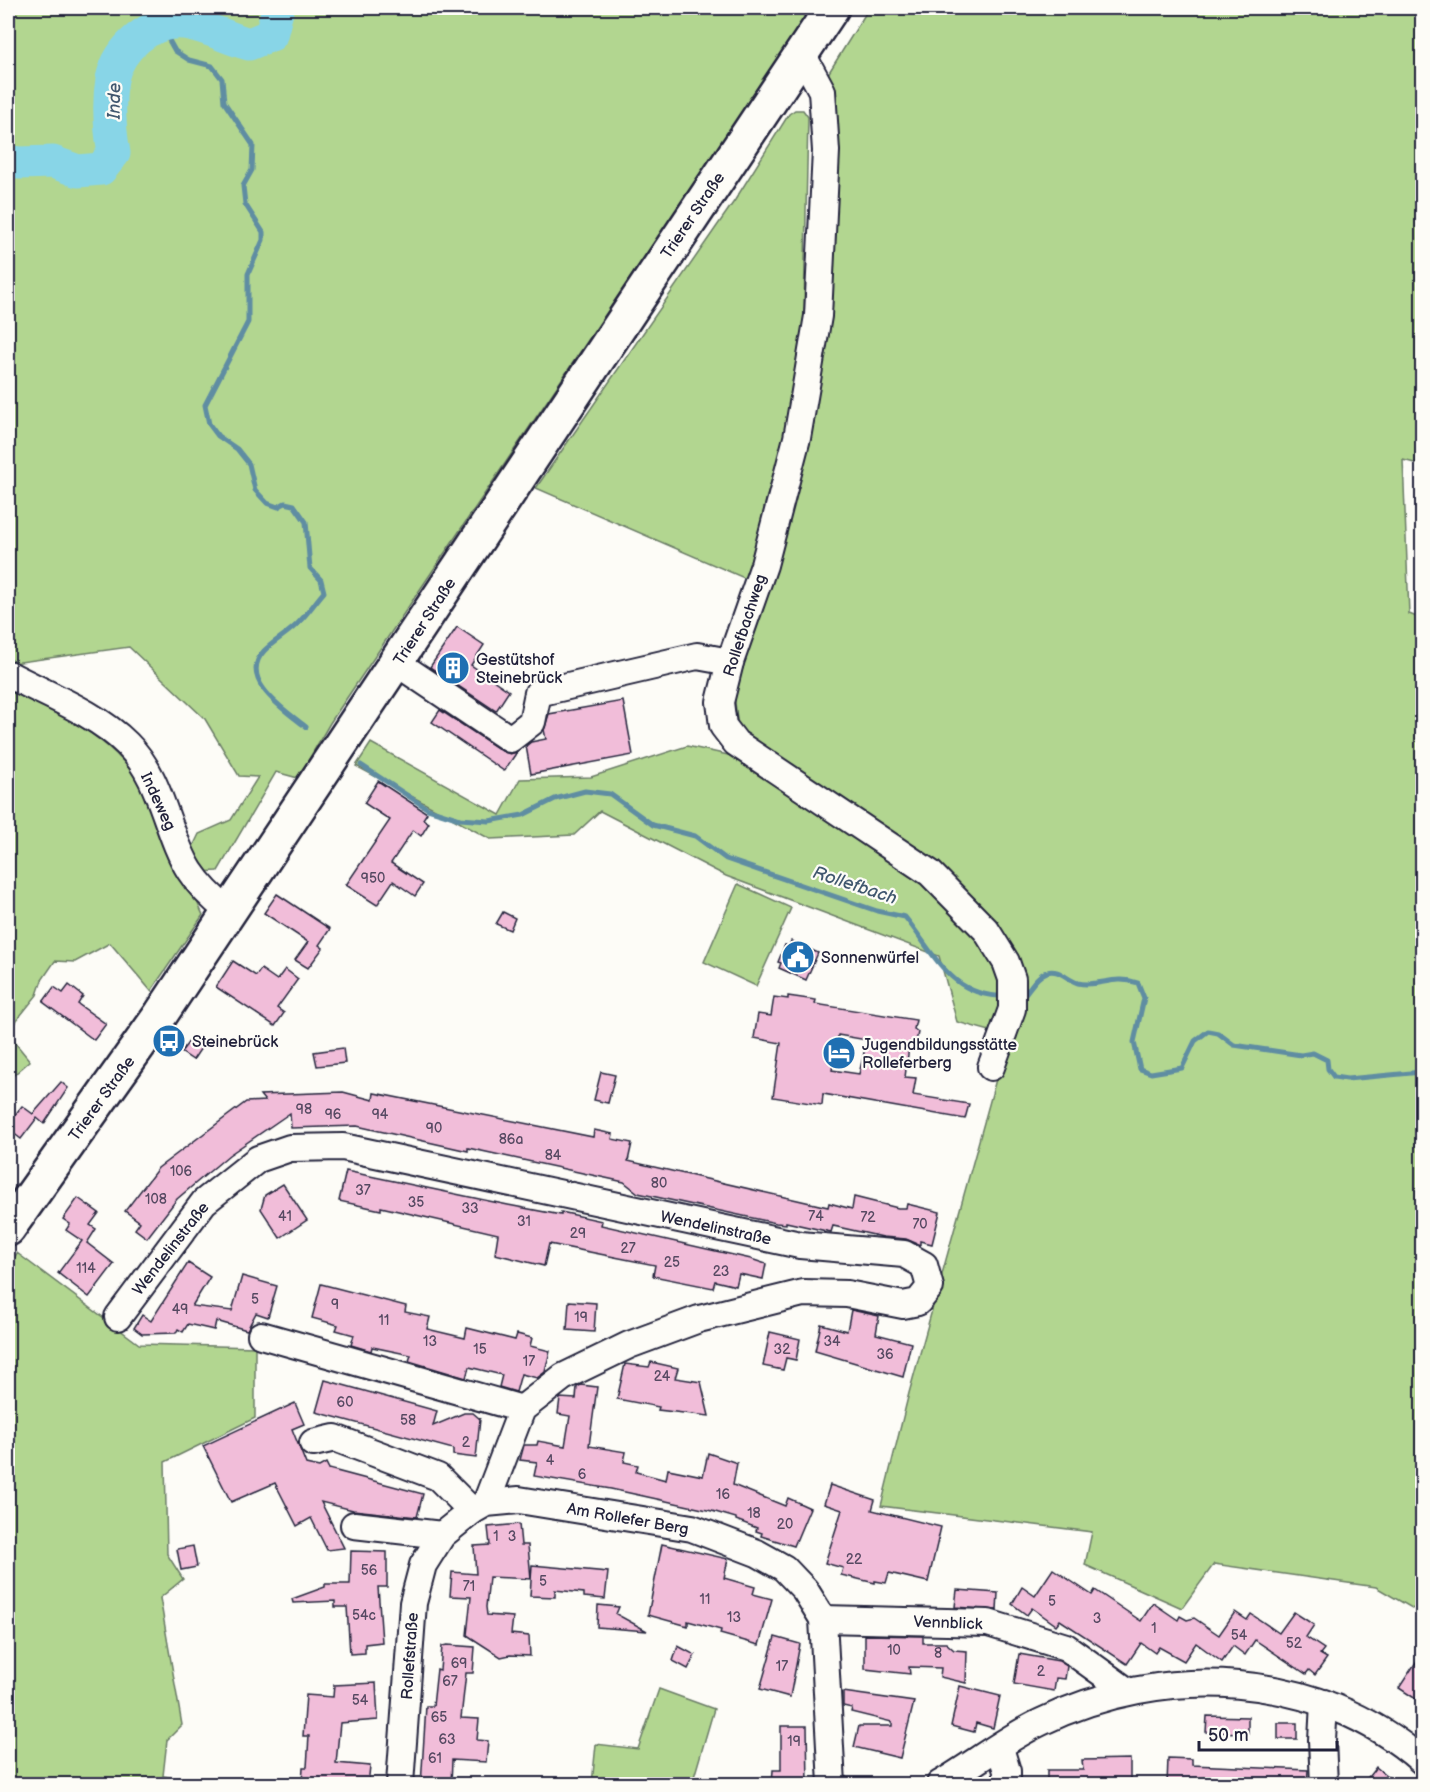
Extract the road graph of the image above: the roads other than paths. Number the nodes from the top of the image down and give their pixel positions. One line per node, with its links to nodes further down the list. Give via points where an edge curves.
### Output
1 (832, 8): 2 (main road, Trierer Straße)
2 (801, 52): 3 (street, Rollefbachweg, via 822,91 826,151 818,316 797,438 764,565); 4 (main road, Trierer Straße)
3 (730, 662): 4 (street, via 698,656 538,693 532,722 510,739); 7 (street, Rollefbachweg, via 720,702 723,726 736,743 930,873 986,930 1012,979 1012,1009)
4 (397, 663): 6 (main road, Trierer Straße)
5 (8, 674): 6 (street, Indeweg, via 99,721 128,744 151,777 189,869 207,894)
6 (228, 911): 8 (main road, Trierer Straße, via 161,1014)
7 (991, 1067)
8 (8, 1228)
9 (118, 1317): 11 (street, Wendelinstraße, via 204,1202 258,1159 290,1149 343,1147 800,1245 904,1254 924,1265 929,1274 930,1287 918,1302 903,1305 847,1294 803,1293 699,1319 629,1345 563,1377)
10 (261, 1335): 11 (street)
11 (522, 1409): 13 (street)
12 (313, 1443): 13 (street, via 335,1438 438,1478)
13 (479, 1507): 15 (street, Rollefstraße); 16 (street, Am Rollefer Berg, via 519,1500 692,1528 758,1553 784,1568 805,1590)
14 (354, 1525): 15 (street)
15 (442, 1535): 21 (street, Rollefstraße, via 423,1565 413,1603)
16 (823, 1619): 17 (street, Vennblick, via 988,1623 1066,1647); 22 (street, Am Rollefer Berg)
17 (1127, 1691): 18 (street, via 1204,1682 1286,1690); 19 (street, via 1040,1722)
18 (1324, 1703): 20 (street, via 1376,1727); 25 (street)
19 (1000, 1748): 23 (street); 24 (street)
20 (1422, 1761)
21 (400, 1785)
22 (832, 1785)
23 (940, 1785)
24 (1007, 1785)
25 (1324, 1785)

